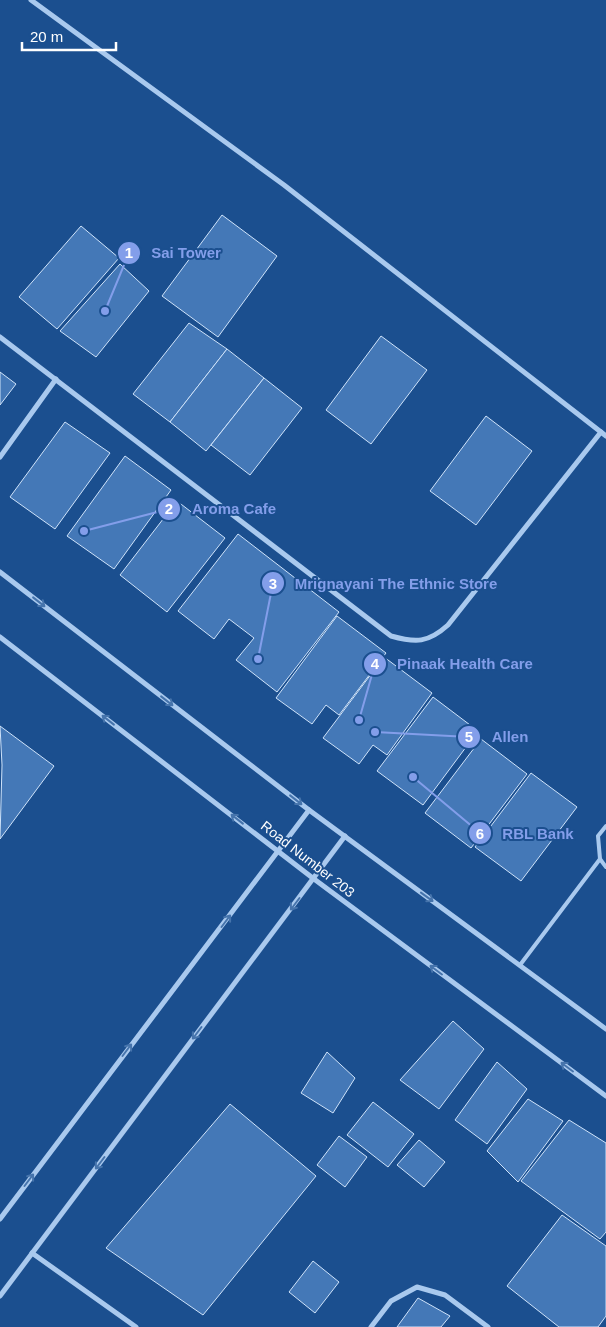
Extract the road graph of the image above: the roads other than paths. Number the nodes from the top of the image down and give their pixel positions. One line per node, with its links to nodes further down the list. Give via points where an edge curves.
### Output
1 (31, 0): 4 (street, via 284,185)
2 (0, 337): 3 (street)
3 (56, 378): 4 (street, via 391,636 414,642 436,637 448,625); 5 (street)
4 (604, 434)
5 (0, 457)
6 (0, 572): 8 (street, one-way to 8)
7 (0, 637): 11 (street, Road Number 203, one-way to 7)
8 (309, 810): 10 (street); 11 (street)
9 (606, 826): 12 (lane, via 598,836)
10 (345, 836): 14 (street); 15 (street, one-way to 15)
11 (278, 851): 14 (street, Road Number 203); 18 (street, one-way to 11)
12 (600, 859): 13 (lane); 15 (lane)
13 (606, 867)
14 (314, 879): 17 (street, Road Number 203, one-way to 14); 19 (street, one-way to 19)
15 (520, 965): 16 (street)
16 (606, 1029)
17 (606, 1096)
18 (0, 1219)
19 (32, 1252): 20 (street); 21 (street)
20 (0, 1296)
21 (136, 1327)
22 (371, 1327): 23 (street, via 391,1301 417,1287 445,1294)
23 (488, 1327)

